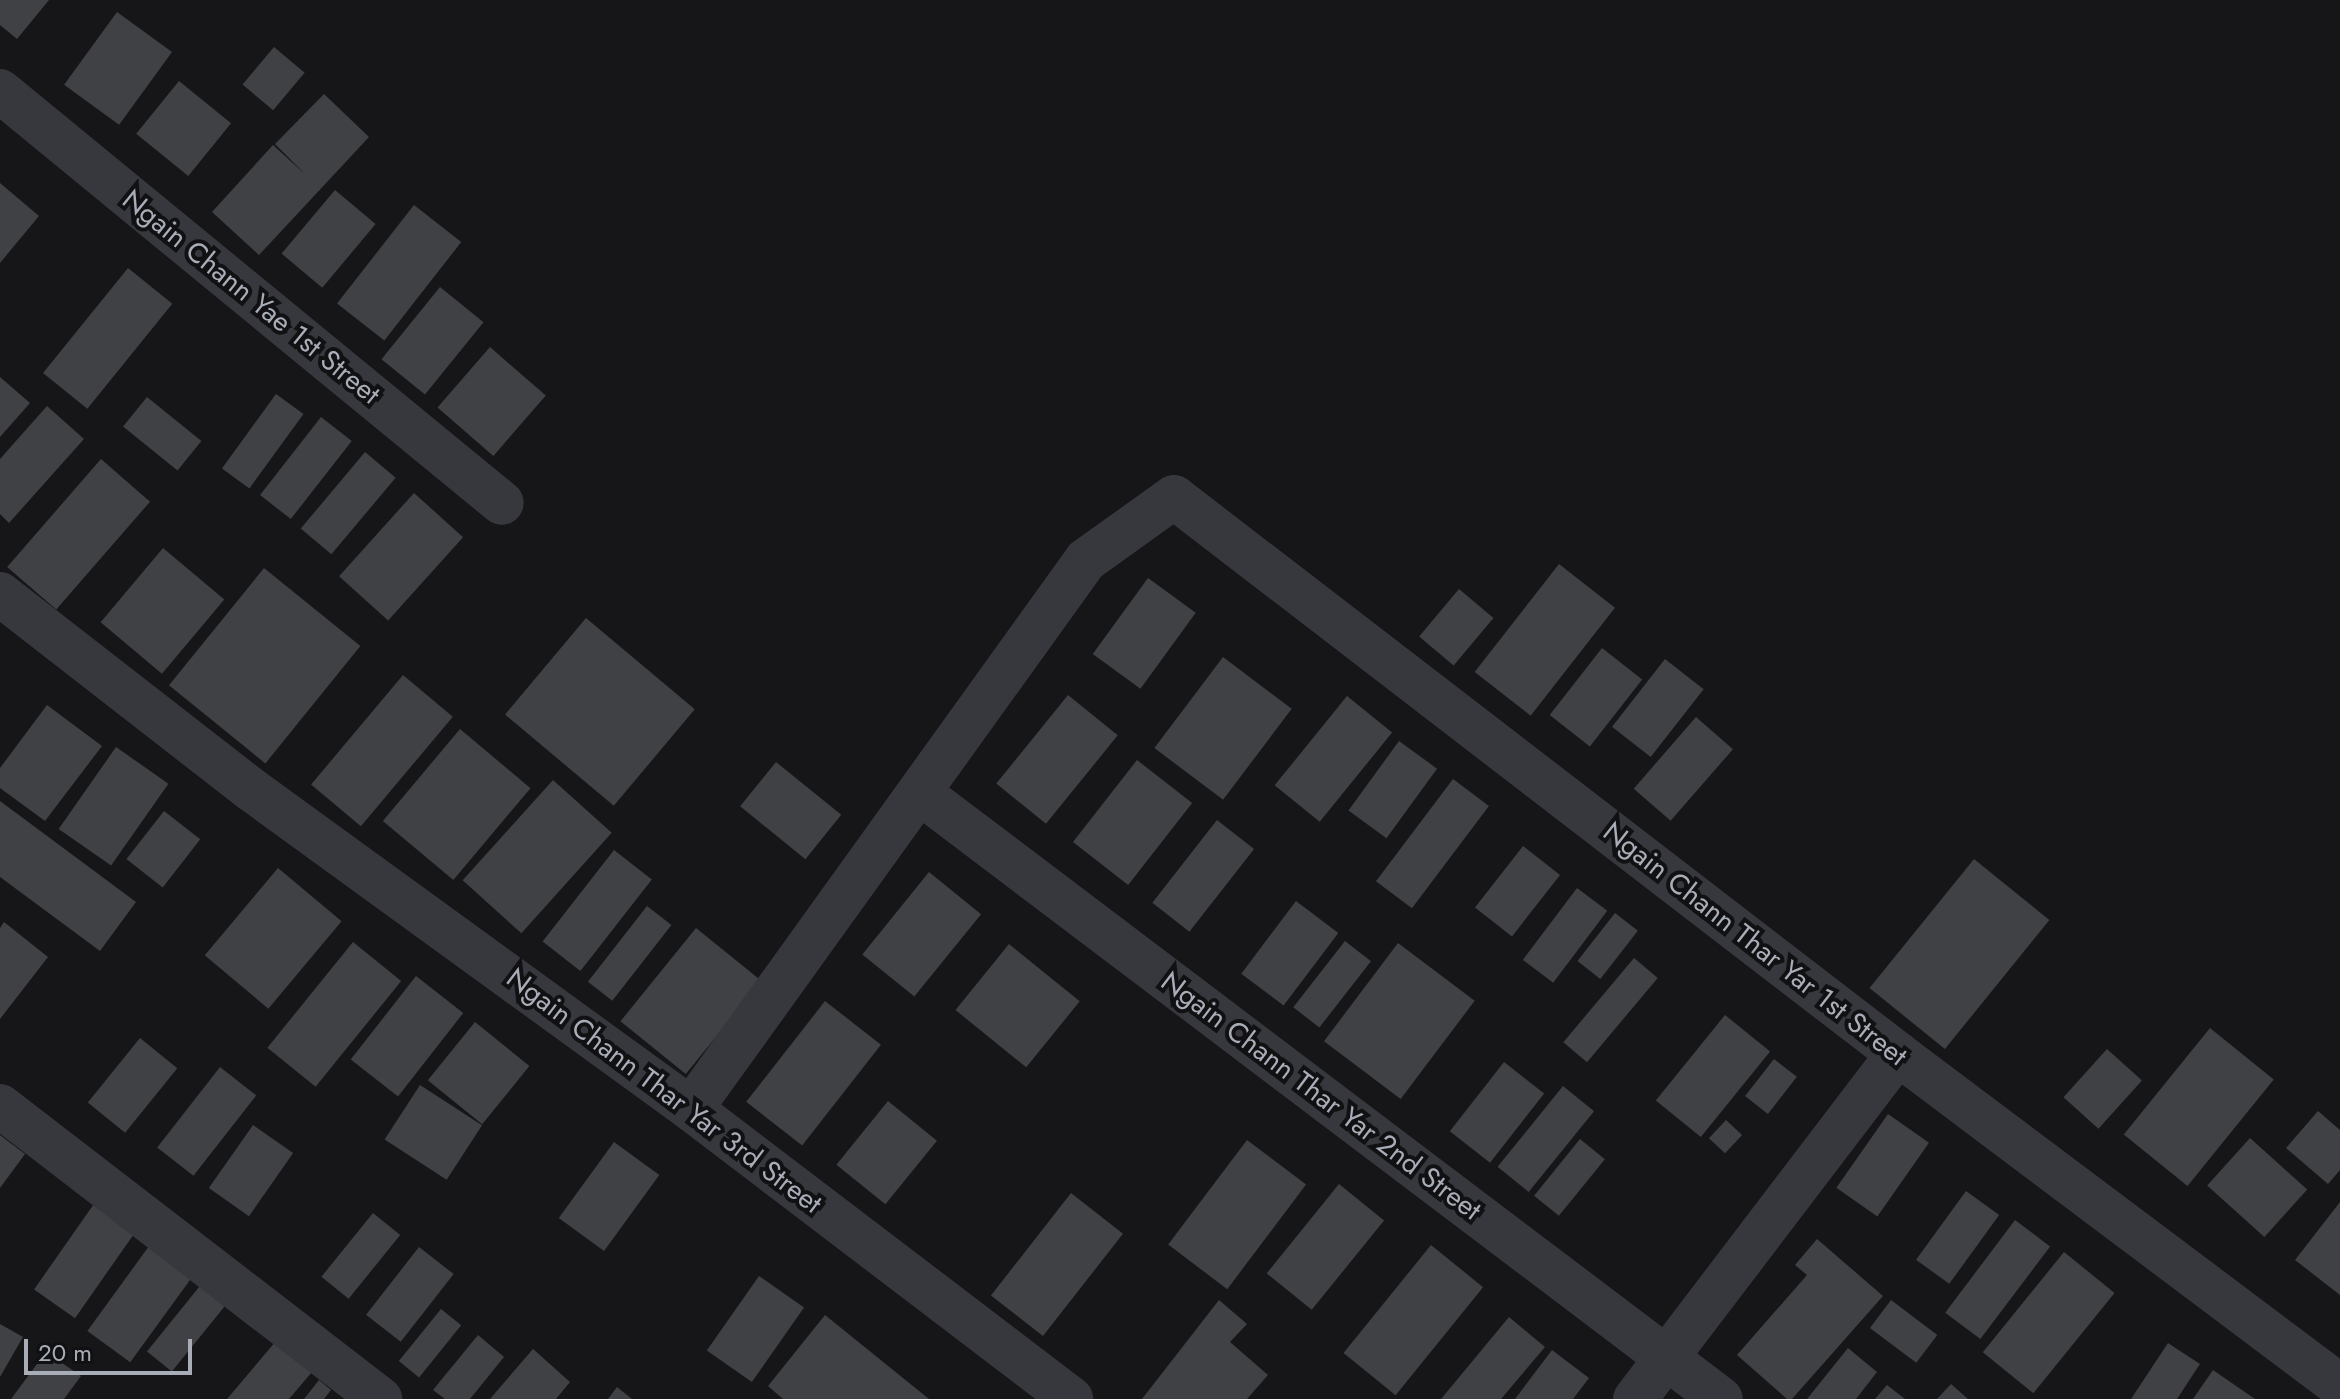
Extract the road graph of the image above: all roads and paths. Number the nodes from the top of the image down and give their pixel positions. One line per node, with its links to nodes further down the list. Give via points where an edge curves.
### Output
1 (0, 91): 2 (street, Ngain Chann Yae 1st Street)
2 (502, 503)
3 (0, 594): 7 (street, Ngain Chann Thar Yar 3rd Street, via 252,790)
4 (920, 793): 5 (street, Ngain Chann Thar Yar 1st Street, via 1086,560 1174,497); 7 (street); 8 (street, Ngain Chann Thar Yar 2nd Street)
5 (1898, 1054): 8 (street); 9 (street, Ngain Chann Thar Yar 1st Street)
6 (0, 1106): 10 (street)
7 (691, 1109): 11 (street, Ngain Chann Thar Yar 3rd Street)
8 (1667, 1357): 12 (street); 13 (street, Ngain Chann Thar Yar 2nd Street)
9 (2340, 1386)
10 (380, 1399)
11 (1071, 1399)
12 (1635, 1399)
13 (1721, 1399)

